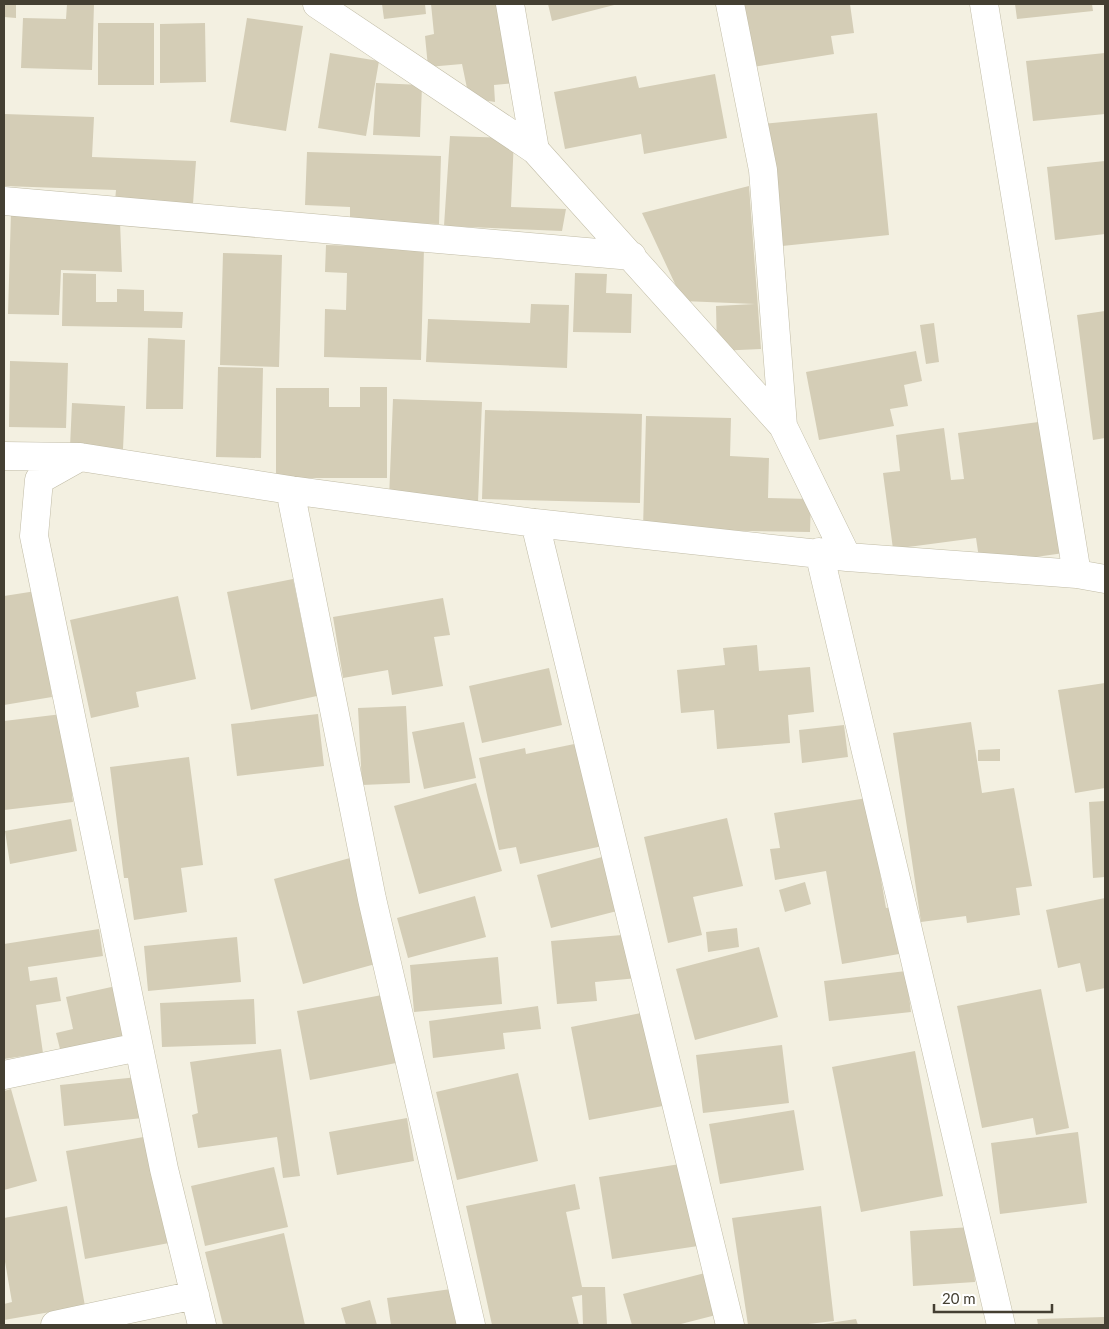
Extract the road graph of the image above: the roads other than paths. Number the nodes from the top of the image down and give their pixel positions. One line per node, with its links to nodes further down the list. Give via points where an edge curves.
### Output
1 (510, 4): 5 (street)
2 (730, 4): 8 (street, via 764,170)
3 (984, 4): 15 (street)
4 (329, 8): 5 (street)
5 (535, 150): 7 (street)
6 (4, 201): 7 (street)
7 (632, 256): 8 (street)
8 (783, 426): 14 (street)
9 (4, 456): 10 (street)
10 (80, 457): 11 (street); 17 (street, via 39,480 34,536)
11 (290, 490): 12 (street); 22 (street, via 372,900)
12 (535, 523): 13 (street); 23 (street)
13 (819, 552): 14 (street); 24 (street)
14 (848, 557): 15 (street)
15 (1077, 574): 16 (street)
16 (1105, 579)
17 (139, 1047): 18 (street); 19 (street)
18 (4, 1075)
19 (194, 1295): 20 (street); 21 (street)
20 (55, 1325)
21 (202, 1325)
22 (471, 1325)
23 (730, 1325)
24 (1001, 1325)

